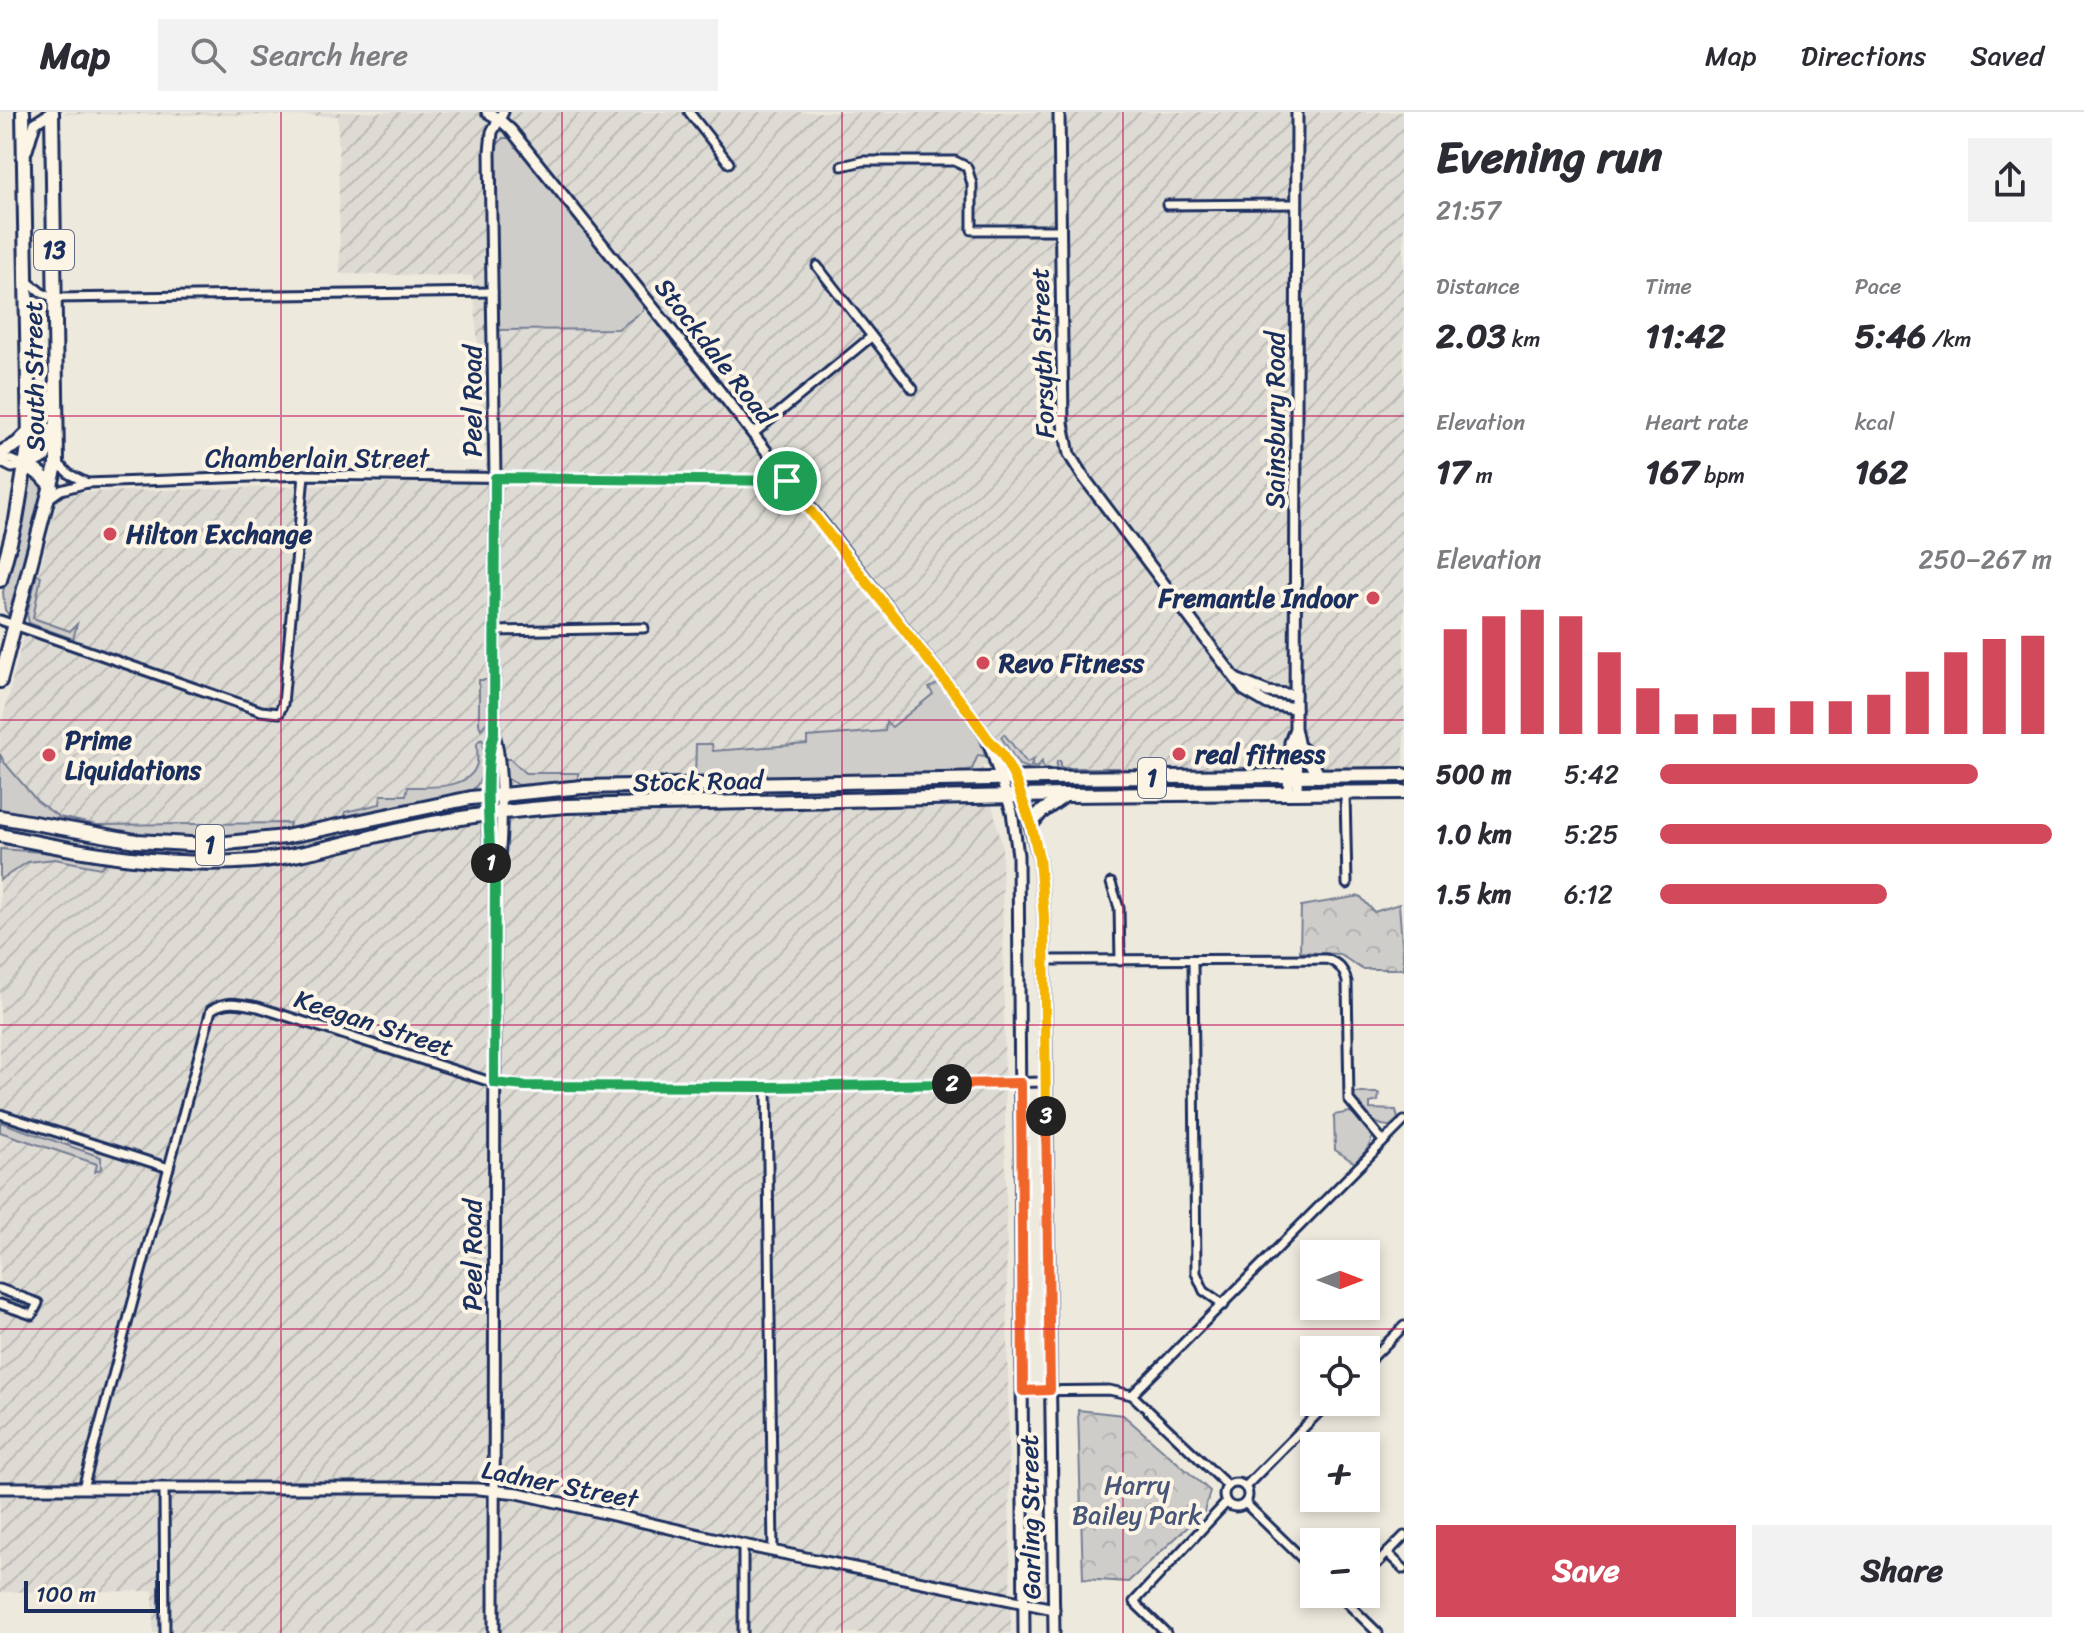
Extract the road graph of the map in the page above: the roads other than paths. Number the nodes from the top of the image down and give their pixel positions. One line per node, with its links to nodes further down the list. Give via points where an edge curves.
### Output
1 (23, 112): 8 (main road, South Street / 13)
2 (52, 112): 8 (street, via 33,128); 17 (main road, South Street / 13)
3 (487, 112): 7 (street, Stockdale Road)
4 (689, 112): 9 (street)
5 (1059, 112): 13 (street, Forsyth Street)
6 (1297, 112): 11 (street, Sainsbury Road)
7 (501, 115): 16 (street, Peel Road, via 490,139); 22 (street, Stockdale Road)
8 (25, 161): 15 (main road, South Street / 13)
9 (729, 163)
10 (842, 166): 13 (street, via 863,161 955,161 967,167 972,184 972,230)
11 (1297, 204): 12 (street); 39 (street, Sainsbury Road)
12 (1167, 205)
13 (1059, 230): 37 (street, Forsyth Street, via 1063,423 1069,454)
14 (817, 266): 18 (street)
15 (25, 279): 17 (street); 21 (main road, South Street / 13)
16 (493, 292): 17 (street); 28 (street, Peel Road)
17 (55, 298): 20 (main road, South Street / 13)
18 (871, 337): 19 (street); 22 (street)
19 (913, 389)
20 (58, 414): 25 (main road, South Street / 13); 26 (main road, via 44,456)
21 (30, 431): 23 (main road); 26 (main road, South Street / 13)
22 (753, 434): 29 (street, Stockdale Road)
23 (0, 454): 26 (street)
24 (0, 462): 26 (street, via 12,468)
25 (57, 462): 30 (street); 31 (main road, South Street / 13)
26 (27, 465): 31 (main road, via 41,475); 32 (main road, South Street / 13)
27 (304, 475): 28 (street, Chamberlain Street); 30 (street, Chamberlain Street); 34 (street, via 279,713)
28 (495, 478): 29 (street, Chamberlain Street); 36 (street, Peel Road)
29 (787, 481): 42 (street, Stockdale Road)
30 (87, 483): 31 (street, Chamberlain Street)
31 (51, 493): 34 (main road, South Street / 13)
32 (0, 580)
33 (0, 620): 34 (street)
34 (16, 625): 38 (main road, South Street / 13)
35 (644, 628): 36 (street)
36 (494, 631): 52 (street, Peel Road)
37 (1238, 680): 39 (street); 40 (street, Forsyth Street, via 1244,690 1268,704)
38 (0, 681)
39 (1295, 695): 40 (street, Sainsbury Road)
40 (1295, 708): 41 (street, Sainsbury Road)
41 (1295, 728): 43 (street, Sainsbury Road); 45 (street, Sainsbury Road, via 1290,742)
42 (988, 739): 47 (street, Stockdale Road); 48 (street, Stockdale Road)
43 (1298, 747): 45 (street, Sainsbury Road); 46 (main road)
44 (1404, 775): 46 (main road, Stock Road / 1)
45 (1293, 776): 46 (main road, Stock Road / 1); 47 (main road, Stock Road / 1); 50 (street, Sainsbury Road)
46 (1318, 776)
47 (1015, 779): 48 (main road, Stock Road / 1); 55 (street, Garling Street)
48 (1001, 780): 52 (main road, Stock Road / 1, via 582,787); 54 (street, Garling Street)
49 (1404, 792): 51 (main road, Stock Road / 1)
50 (1293, 793): 51 (main road, Stock Road / 1); 53 (main road, Stock Road / 1)
51 (1345, 793): 61 (street)
52 (494, 794): 56 (street, Peel Road); 57 (main road, Stock Road / 1, via 285,837 208,845 136,841)
53 (1065, 795): 55 (main road, Stock Road / 1); 58 (main road)
54 (1007, 797): 55 (main road, Stock Road / 1); 56 (main road, Stock Road / 1, via 567,806); 67 (street, Garling Street, via 1018,855)
55 (1022, 797): 58 (street, Garling Street)
56 (495, 813): 59 (main road, Stock Road / 1, via 298,854 232,862 149,861); 66 (street, Peel Road)
57 (0, 817)
58 (1031, 824): 62 (street, Garling Street, via 1042,876)
59 (3, 838)
60 (1111, 883): 64 (street, via 1119,908)
61 (1347, 884)
62 (1044, 960): 64 (street); 65 (street, Garling Street)
63 (1193, 960): 64 (street); 71 (street, via 1336,963 1347,982 1349,1100); 75 (street, via 1196,1273 1204,1291)
64 (1120, 961)
65 (1045, 1082): 67 (street, Keegan Street); 78 (street, Garling Street)
66 (494, 1083): 68 (street, Keegan Street); 72 (street, Keegan Street, via 228,1002 211,1010); 87 (street, Peel Road)
67 (1021, 1083): 68 (street, Keegan Street); 79 (street, Garling Street)
68 (767, 1087): 92 (street)
69 (0, 1114): 72 (street)
70 (1404, 1121): 71 (street)
71 (1383, 1141): 75 (street)
72 (169, 1168): 85 (street)
73 (0, 1289): 74 (street, via 38,1303 32,1315)
74 (0, 1304)
75 (1224, 1305): 80 (street)
76 (1404, 1326): 77 (street)
77 (1380, 1350)
78 (1050, 1390): 79 (street); 80 (street); 99 (street, Garling Street)
79 (1023, 1391): 97 (street, Garling Street)
80 (1132, 1395): 82 (street)
81 (1315, 1416): 83 (street)
82 (1228, 1486): 83 (street); 88 (street)
83 (1245, 1487): 89 (street)
84 (0, 1488): 85 (street, Ladner Street)
85 (83, 1488): 86 (street, Ladner Street)
86 (164, 1488): 87 (street, Ladner Street); 100 (street)
87 (494, 1490): 91 (street, Ladner Street); 101 (street, Peel Road)
88 (1226, 1503): 89 (street, via 1236,1508); 105 (street, via 1134,1602)
89 (1245, 1503): 94 (street)
90 (1404, 1536): 93 (street)
91 (743, 1545): 92 (street, Ladner Street); 102 (street)
92 (773, 1551): 97 (street, Ladner Street)
93 (1387, 1553): 95 (street); 96 (street)
94 (1300, 1556)
95 (1380, 1560)
96 (1404, 1569)
97 (1024, 1603): 99 (street, Ladner Street); 103 (street, Garling Street)
98 (1354, 1608): 106 (street)
99 (1054, 1609): 104 (street, Garling Street)
100 (165, 1633)
101 (494, 1633)
102 (743, 1633)
103 (1024, 1633)
104 (1054, 1633)
105 (1166, 1633)
106 (1378, 1633)

